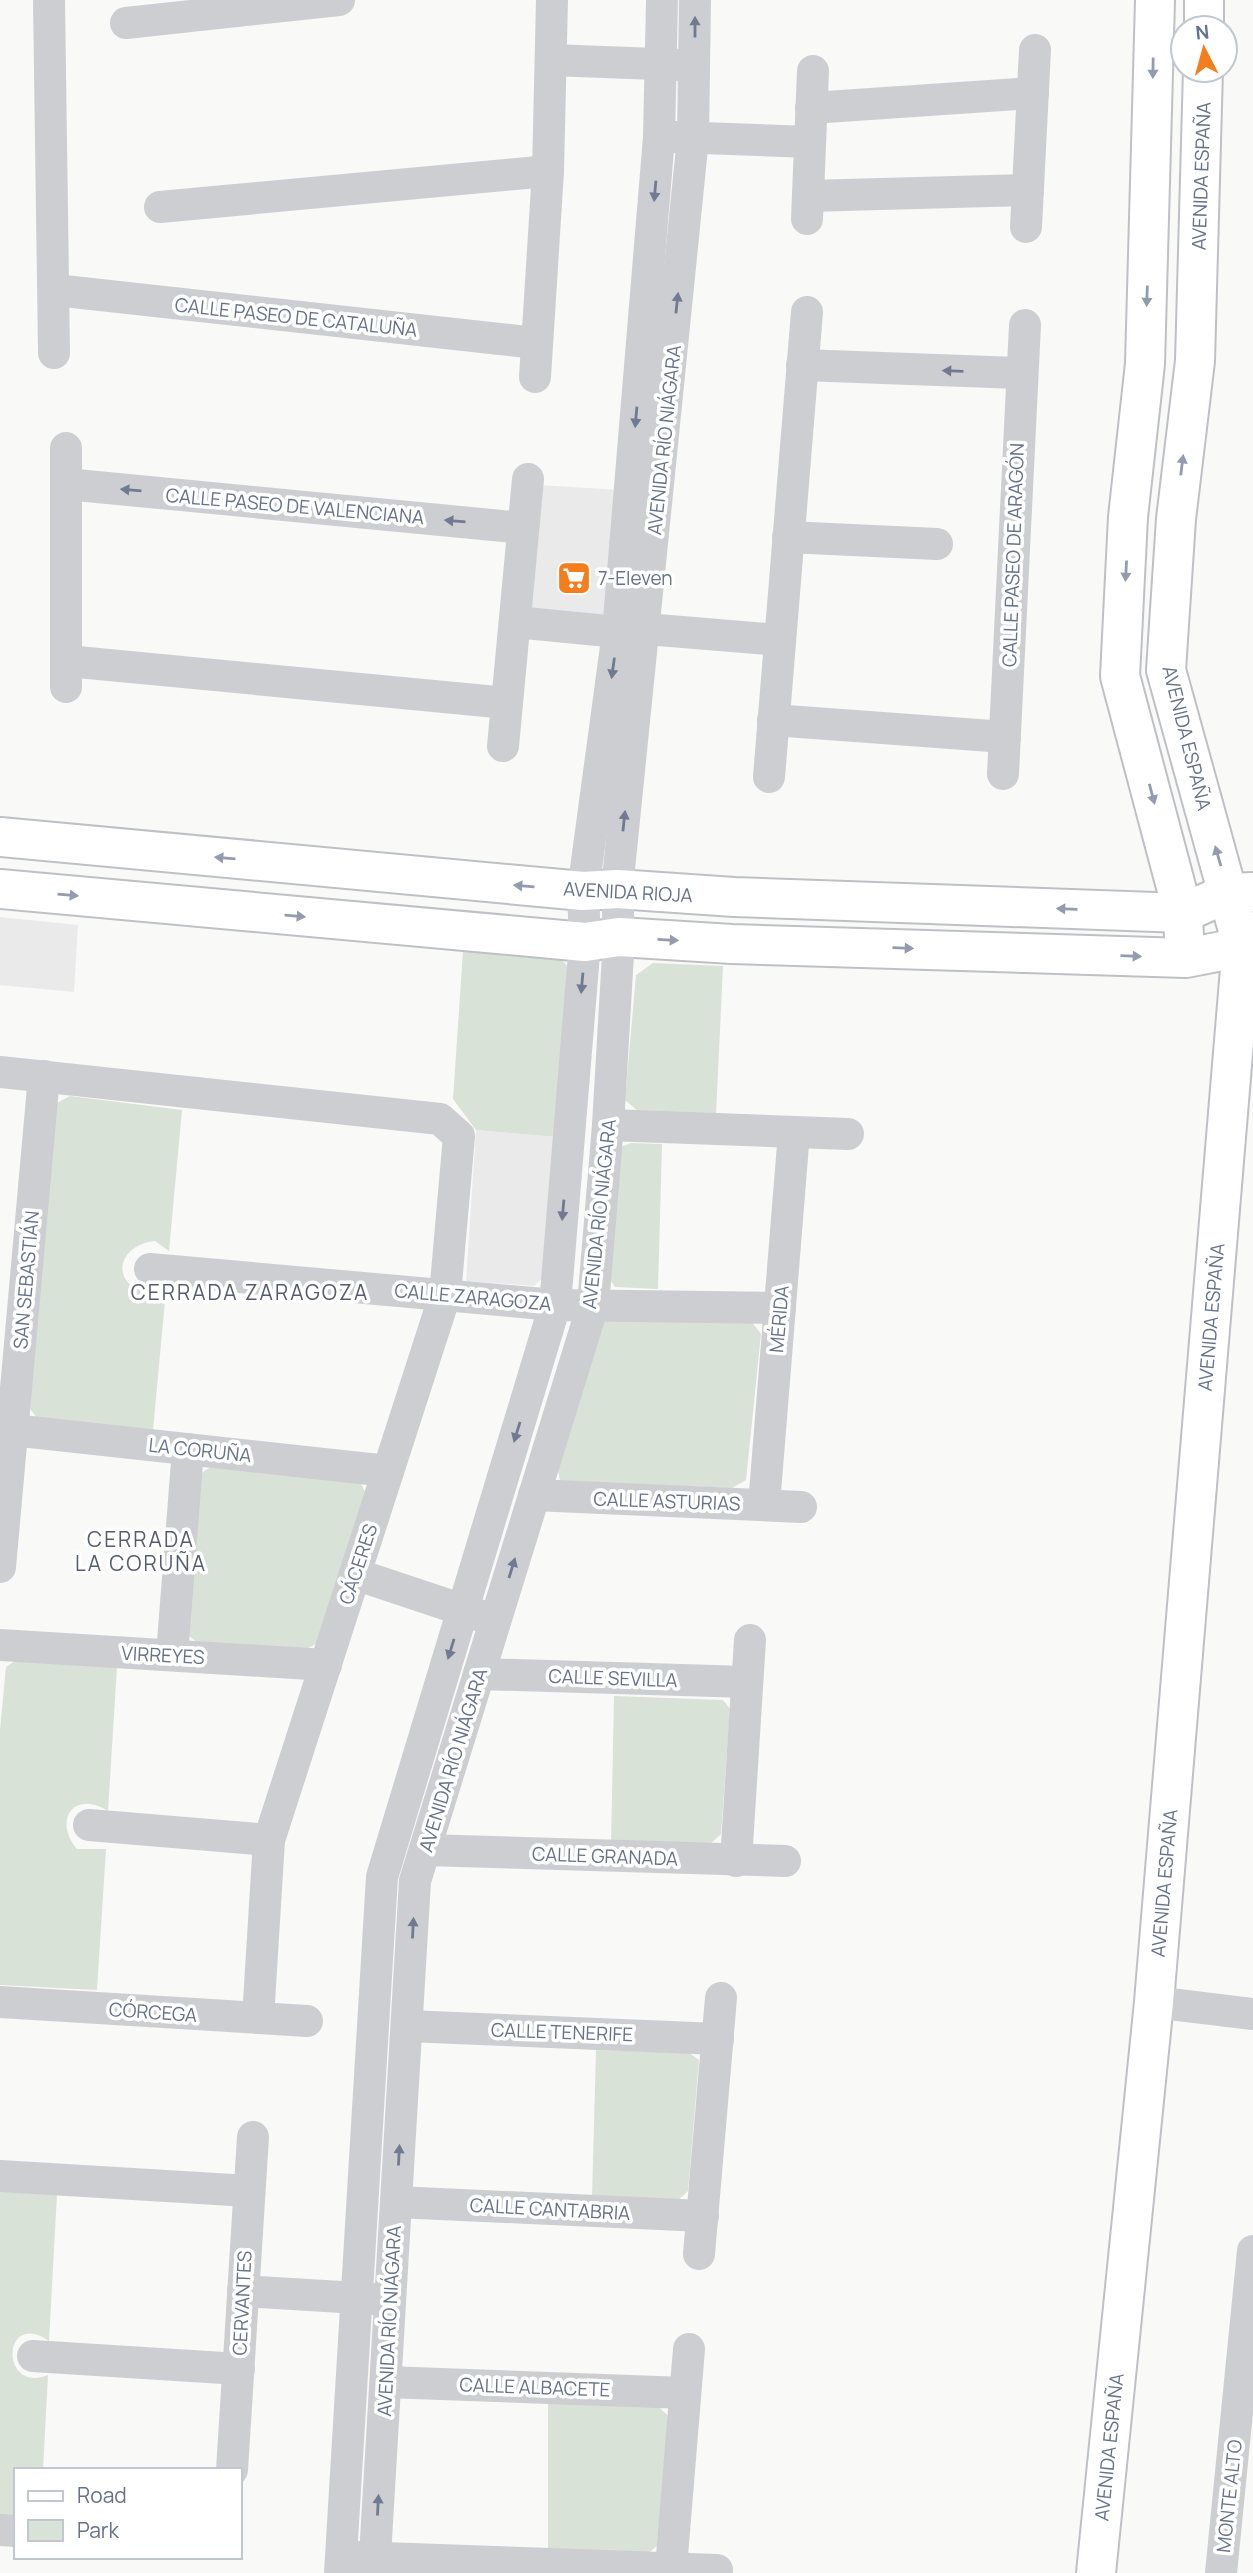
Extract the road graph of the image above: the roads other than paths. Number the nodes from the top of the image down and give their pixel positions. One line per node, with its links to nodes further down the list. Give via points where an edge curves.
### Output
1 (49, 0): 23 (street)
2 (339, 0): 7 (street)
3 (552, 0): 9 (street)
4 (662, 0): 10 (street, AVENIDA RÍO NIÁGARA)
5 (695, 0): 11 (street, AVENIDA RÍO NIÁGARA, one-way to 5)
6 (1155, 0): 34 (main road, one-way to 34, via 1145,364)
7 (126, 23)
8 (1035, 50): 14 (street)
9 (551, 60): 10 (street); 19 (street)
10 (662, 64): 11 (street); 16 (street, AVENIDA RÍO NIÁGARA)
11 (695, 66): 17 (street, AVENIDA RÍO NIÁGARA)
12 (813, 71): 15 (street)
13 (1203, 84): 35 (main road, AVENIDA ESPAÑA, one-way to 13, via 1195,361)
14 (1032, 93): 15 (street); 20 (street)
15 (811, 108): 18 (street)
16 (659, 137): 17 (street); 40 (street, AVENIDA RÍO NIÁGARA, one-way to 40)
17 (693, 138): 18 (street); 40 (street, AVENIDA RÍO NIÁGARA, one-way to 17)
18 (810, 142): 20 (street, via 807,208)
19 (548, 172): 21 (street); 26 (street)
20 (1028, 190): 22 (street)
21 (160, 207)
22 (1026, 227)
23 (55, 290): 26 (street, CALLE PASEO DE CATALUÑA); 27 (street)
24 (807, 312): 28 (street)
25 (1026, 324): 29 (street, CALLE PASEO DE ARAGÓN)
26 (537, 343): 30 (street)
27 (54, 353)
28 (802, 365): 29 (street, one-way to 28); 37 (street)
29 (1021, 373): 44 (street, CALLE PASEO DE ARAGÓN)
30 (535, 377)
31 (66, 448): 33 (street)
32 (528, 479): 36 (street)
33 (66, 484): 36 (street, CALLE PASEO DE VALENCIANA, one-way to 33); 42 (street, via 67,674)
34 (1128, 517): 35 (main road); 54 (main road, one-way to 54, via 1120,676)
35 (1176, 519): 51 (main road, AVENIDA ESPAÑA, one-way to 35, via 1166,670)
36 (523, 528): 39 (street)
37 (788, 537): 38 (street); 41 (street)
38 (937, 544)
39 (514, 622): 40 (street); 42 (street)
40 (632, 630): 41 (street); 50 (street, AVENIDA RÍO NIÁGARA)
41 (779, 640): 43 (street)
42 (507, 703): 45 (street)
43 (774, 720): 44 (street); 47 (street)
44 (1005, 737): 46 (street, CALLE PASEO DE ARAGÓN)
45 (503, 746)
46 (1003, 774)
47 (769, 777)
48 (0, 837): 50 (main road, AVENIDA RIOJA, one-way to 48)
49 (0, 889): 55 (main road, one-way to 55)
50 (600, 890): 52 (main road, AVENIDA RIOJA); 55 (street, AVENIDA RÍO NIÁGARA)
51 (1241, 892): 54 (main road, AVENIDA RIOJA); 58 (main road, AVENIDA ESPAÑA)
52 (734, 897): 53 (main road, AVENIDA RIOJA); 56 (main road)
53 (835, 900): 54 (main road, AVENIDA RIOJA, one-way to 53); 57 (main road)
54 (1183, 913): 59 (main road)
55 (602, 939): 56 (main road, one-way to 56); 62 (street, AVENIDA RÍO NIÁGARA); 67 (street, AVENIDA RÍO NIÁGARA, one-way to 67)
56 (732, 944): 57 (main road)
57 (835, 945): 59 (main road, one-way to 59)
58 (1248, 945): 59 (main road); 93 (main road, AVENIDA ESPAÑA)
59 (1185, 958)
60 (0, 1072): 61 (street)
61 (44, 1076): 66 (street, CÁCERES, via 440,1119 459,1136); 70 (street, SAN SEBASTIÁN)
62 (608, 1125): 63 (street); 68 (street, AVENIDA RÍO NIÁGARA)
63 (794, 1132): 64 (street); 69 (street, MÉRIDA)
64 (848, 1134)
65 (150, 1269): 66 (street, CALLE ZARAGOZA)
66 (445, 1295): 67 (street, CALLE ZARAGOZA); 72 (street, CÁCERES)
67 (555, 1305): 68 (street, CALLE ZARAGOZA); 78 (street, AVENIDA RÍO NIÁGARA, one-way to 78)
68 (593, 1305): 69 (street, CALLE ZARAGOZA); 73 (street, AVENIDA RÍO NIÁGARA)
69 (780, 1308): 74 (street, MÉRIDA)
70 (12, 1430): 71 (street, LA CORUÑA); 76 (street, SAN SEBASTIÁN)
71 (188, 1449): 72 (street, LA CORUÑA); 82 (street)
72 (388, 1471): 77 (street, CÁCERES)
73 (534, 1495): 74 (street, CALLE ASTURIAS); 79 (street, AVENIDA RÍO NIÁGARA, one-way to 73)
74 (764, 1506): 75 (street, CALLE ASTURIAS)
75 (801, 1507)
76 (0, 1567)
77 (355, 1574): 78 (street); 83 (street, CÁCERES)
78 (463, 1610): 79 (street); 107 (street, AVENIDA RÍO NIÁGARA, one-way to 107, via 382,1877)
79 (496, 1620): 84 (street, AVENIDA RÍO NIÁGARA)
80 (750, 1640): 85 (street)
81 (0, 1645): 82 (street, VIRREYES)
82 (172, 1656): 83 (street, VIRREYES)
83 (326, 1665): 87 (street, CÁCERES)
84 (479, 1674): 85 (street, CALLE SEVILLA); 88 (street, AVENIDA RÍO NIÁGARA)
85 (747, 1682): 89 (street)
86 (89, 1825): 87 (street)
87 (269, 1840): 95 (street, CÁCERES)
88 (425, 1850): 89 (street, CALLE GRANADA); 97 (street, AVENIDA RÍO NIÁGARA, one-way to 88, via 415,1881)
89 (736, 1861): 90 (street, CALLE GRANADA)
90 (785, 1861)
91 (721, 1997): 98 (street)
92 (0, 2001): 95 (street, CÓRCEGA)
93 (1154, 2002): 94 (street); 120 (main road, AVENIDA ESPAÑA)
94 (1253, 2014)
95 (258, 2018): 96 (street, CÓRCEGA)
96 (307, 2021)
97 (407, 2026): 98 (street, CALLE TENERIFE); 102 (street, AVENIDA RÍO NIÁGARA, one-way to 97)
98 (718, 2039): 103 (street)
99 (253, 2137): 101 (street, CERVANTES)
100 (0, 2176): 101 (street)
101 (249, 2191): 106 (street, CERVANTES)
102 (397, 2202): 103 (street, CALLE CANTABRIA); 108 (street, AVENIDA RÍO NIÁGARA)
103 (703, 2217): 104 (street)
104 (699, 2254)
105 (1252, 2265): 114 (street, MONTE ALTO)
106 (243, 2291): 107 (street); 111 (street, CERVANTES)
107 (357, 2297): 108 (street); 116 (street, AVENIDA RÍO NIÁGARA)
108 (391, 2300): 112 (street, AVENIDA RÍO NIÁGARA)
109 (689, 2349): 113 (street)
110 (33, 2356): 111 (street)
111 (239, 2369): 115 (street, CERVANTES)
112 (386, 2382): 113 (street, CALLE ALBACETE); 117 (street, AVENIDA RÍO NIÁGARA, one-way to 112)
113 (685, 2393): 118 (street)
114 (1243, 2457): 121 (street, MONTE ALTO)
115 (232, 2468)
116 (340, 2564): 117 (street)
117 (375, 2565): 118 (street)
118 (671, 2568): 119 (street)
119 (717, 2570)
120 (1096, 2573)
121 (1222, 2573)

